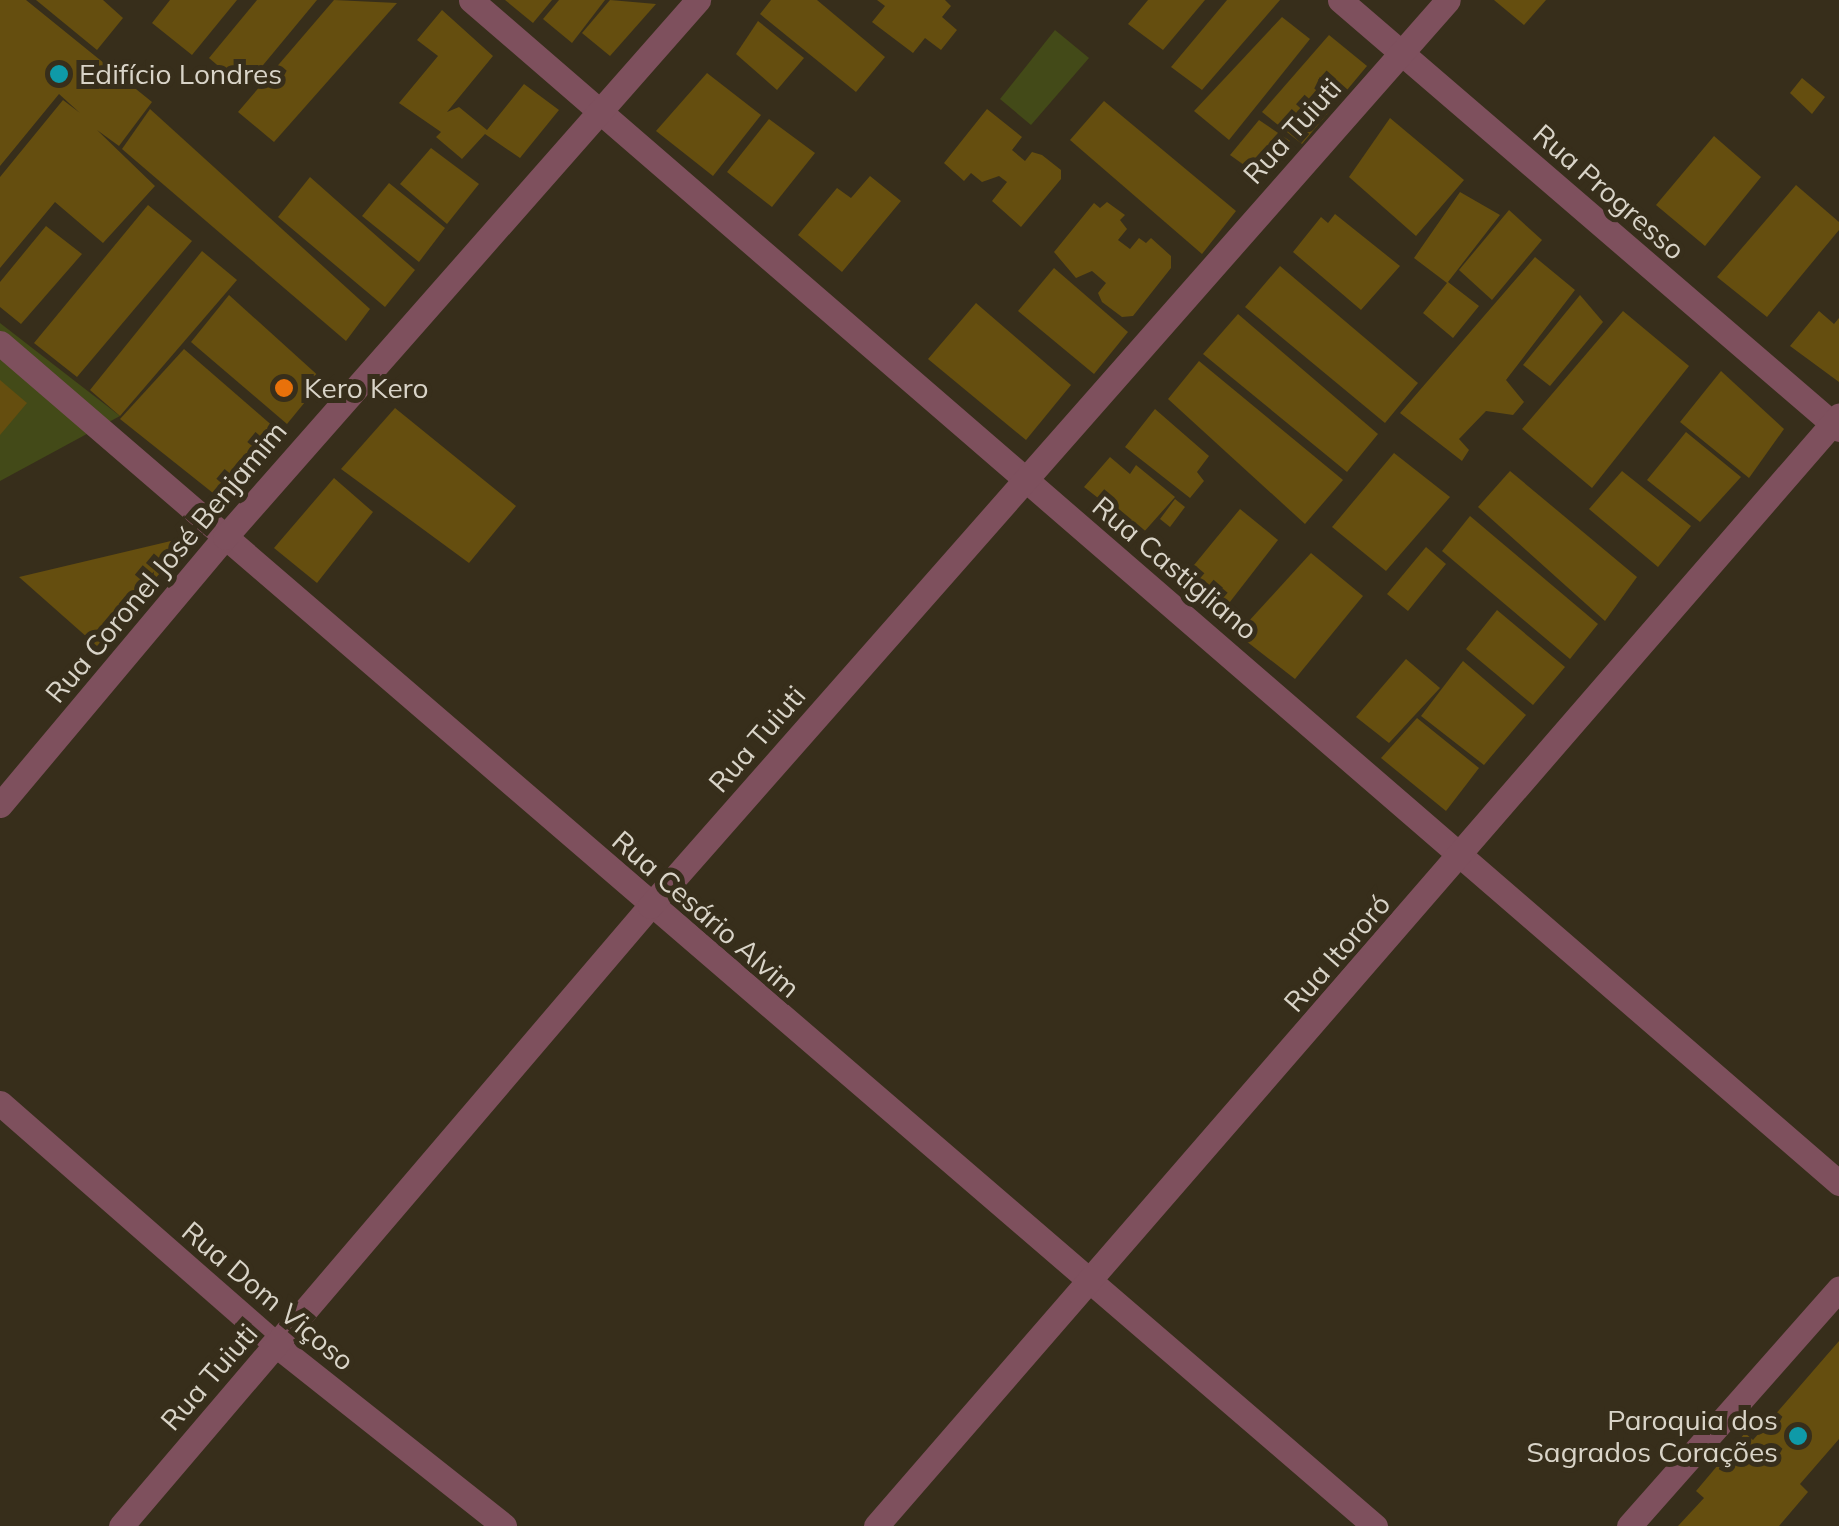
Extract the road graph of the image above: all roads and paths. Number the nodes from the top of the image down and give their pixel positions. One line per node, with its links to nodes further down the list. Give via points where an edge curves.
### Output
1 (472, 0): 6 (street, Rua Castigliano)
2 (698, 0): 6 (street, Rua Coronel José Benjamim)
3 (1340, 0): 5 (street, Rua Progresso)
4 (1448, 0): 5 (street, Rua Tuiuti)
5 (1402, 53): 8 (street, Rua Progresso); 9 (street, Rua Tuiuti)
6 (602, 110): 9 (street, Rua Castigliano); 10 (street, Rua Coronel José Benjamim)
7 (0, 343): 10 (street, Rua Cesário Alvim)
8 (1837, 423): 12 (street, Rua Itororó)
9 (1024, 479): 12 (street, Rua Castigliano); 13 (street, Rua Tuiuti)
10 (224, 537): 11 (street, Rua Coronel José Benjamim); 13 (street, Rua Cesário Alvim)
11 (0, 805)
12 (1463, 853): 15 (street, Rua Castigliano); 16 (street, Rua Itororó)
13 (650, 906): 16 (street, Rua Cesário Alvim); 18 (street, Rua Tuiuti)
14 (0, 1103): 18 (street, Rua Dom Viçoso)
15 (1839, 1182)
16 (1092, 1282): 21 (street, Rua Itororó); 22 (street, Rua Cesário Alvim)
17 (1839, 1290): 23 (street)
18 (276, 1345): 19 (street, Rua Tuiuti); 20 (street, Rua Dom Viçoso)
19 (120, 1526)
20 (504, 1526)
21 (876, 1526)
22 (1375, 1526)
23 (1629, 1526)

